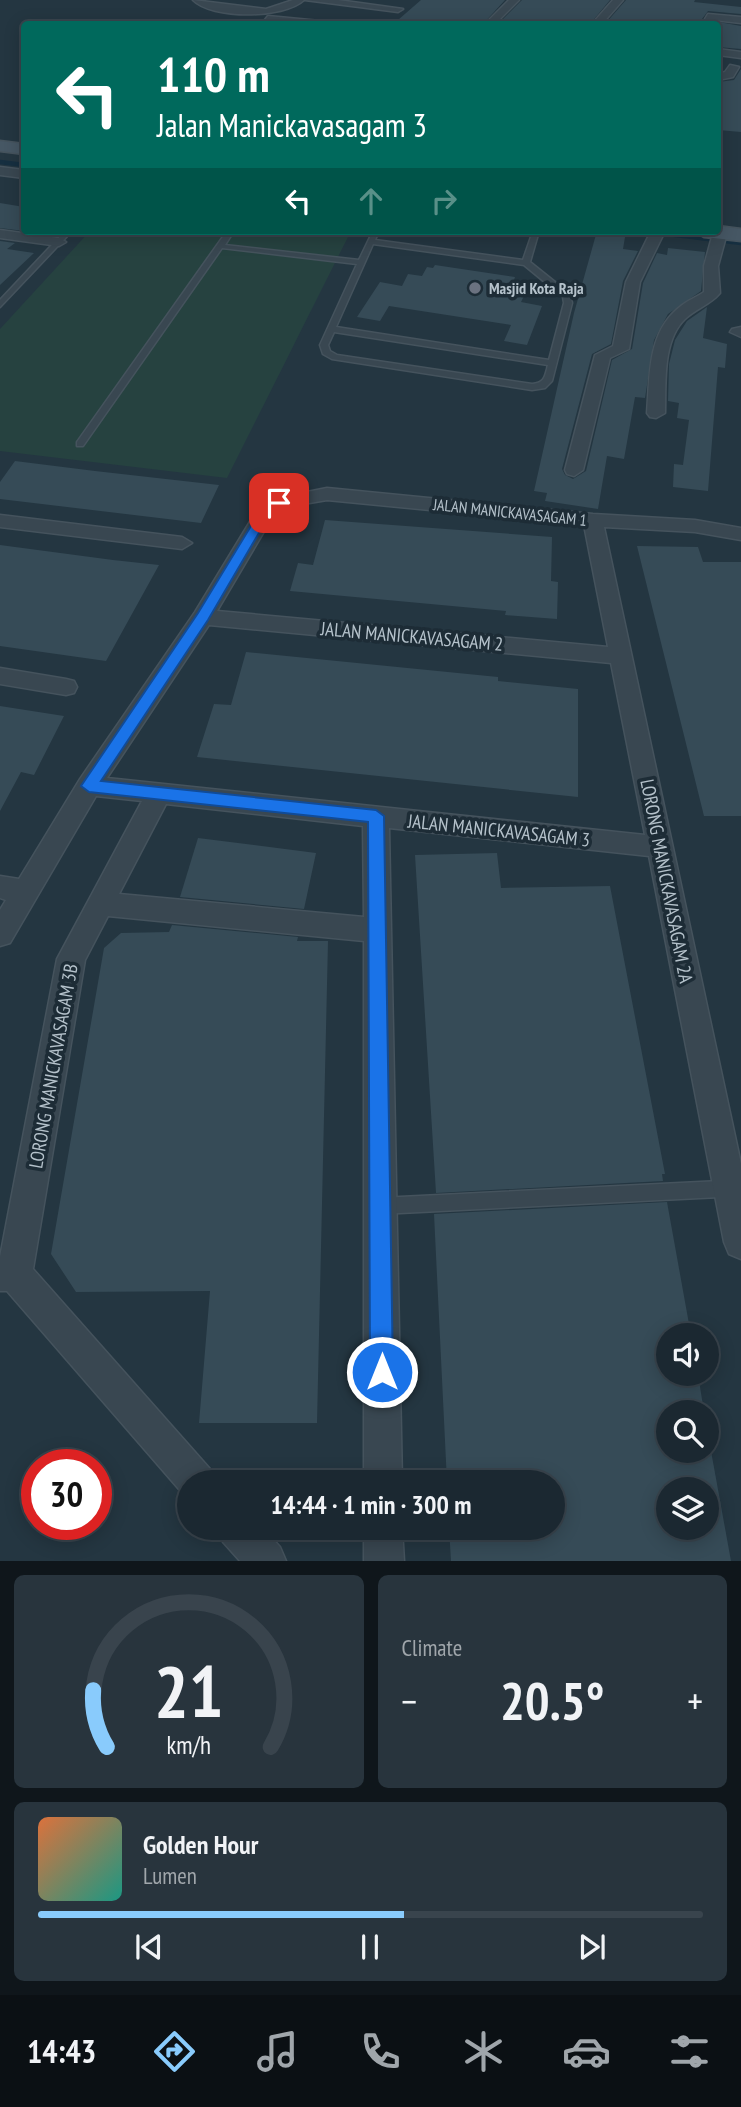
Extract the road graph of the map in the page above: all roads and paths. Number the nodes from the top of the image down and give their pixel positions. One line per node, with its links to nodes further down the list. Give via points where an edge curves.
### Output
1 (198, 0): 2 (street, via 267,11 290,9)
2 (299, 0)
3 (310, 0): 7 (street)
4 (408, 0): 7 (street)
5 (514, 0): 13 (street)
6 (618, 0): 14 (street)
7 (398, 9): 12 (street)
8 (244, 17): 11 (street)
9 (709, 17): 10 (street)
10 (741, 20)
11 (287, 21)
12 (389, 21)
13 (494, 21)
14 (600, 21)
15 (721, 52): 16 (street)
16 (741, 55)
17 (734, 67): 18 (street, via 729,75)
18 (721, 76)
19 (0, 147): 20 (main road)
20 (21, 149)
21 (0, 171): 22 (street)
22 (21, 174)
23 (0, 234): 24 (street)
24 (21, 235)
25 (32, 235): 31 (street)
26 (228, 235): 34 (lane)
27 (374, 235): 33 (lane)
28 (535, 235): 36 (lane)
29 (656, 235): 42 (street, via 633,282 621,349 603,355)
30 (741, 235): 32 (main road)
31 (64, 236): 37 (lane)
32 (715, 236): 40 (street, via 712,293 670,325 662,344)
33 (371, 242): 35 (lane); 36 (lane)
34 (219, 246): 35 (lane); 41 (lane)
35 (362, 262): 38 (lane)
36 (526, 262): 39 (lane, via 567,296)
37 (0, 305)
38 (331, 330): 39 (lane); 39 (lane, via 324,345 335,357 532,387 548,381)
39 (553, 363)
40 (656, 413)
41 (80, 444)
42 (574, 470)
43 (593, 520): 45 (street, JALAN MANICKAVASAGAM 1, via 695,526); 47 (street, JALAN MANICKAVASAGAM 1, via 327,495 302,497 279,503 261,519); 48 (street, LORONG MANICKAVASAGAM 2A)
44 (0, 522): 46 (street)
45 (741, 534)
46 (182, 543)
47 (203, 617): 48 (street, JALAN MANICKAVASAGAM 2); 51 (street)
48 (621, 656): 54 (street, LORONG MANICKAVASAGAM 2A)
49 (0, 676): 50 (street)
50 (66, 687)
51 (89, 786): 52 (street, JALAN MANICKAVASAGAM 3); 55 (street)
52 (159, 793): 53 (street, JALAN MANICKAVASAGAM 3); 56 (street, LORONG MANICKAVASAGAM 3B)
53 (376, 816): 54 (street, JALAN MANICKAVASAGAM 3); 57 (street)
54 (660, 847): 59 (street, LORONG MANICKAVASAGAM 2A)
55 (13, 890): 58 (street)
56 (100, 904): 57 (street); 62 (street, LORONG MANICKAVASAGAM 3B, via 71,959)
57 (377, 930): 60 (street)
58 (0, 933)
59 (735, 1188): 60 (lane); 61 (street, LORONG MANICKAVASAGAM 2A)
60 (380, 1206): 64 (street)
61 (741, 1242)
62 (7, 1274): 63 (street)
63 (186, 1470)
64 (383, 1470)
65 (247, 1540): 67 (street)
66 (383, 1540): 68 (street)
67 (265, 1561)
68 (384, 1561)

